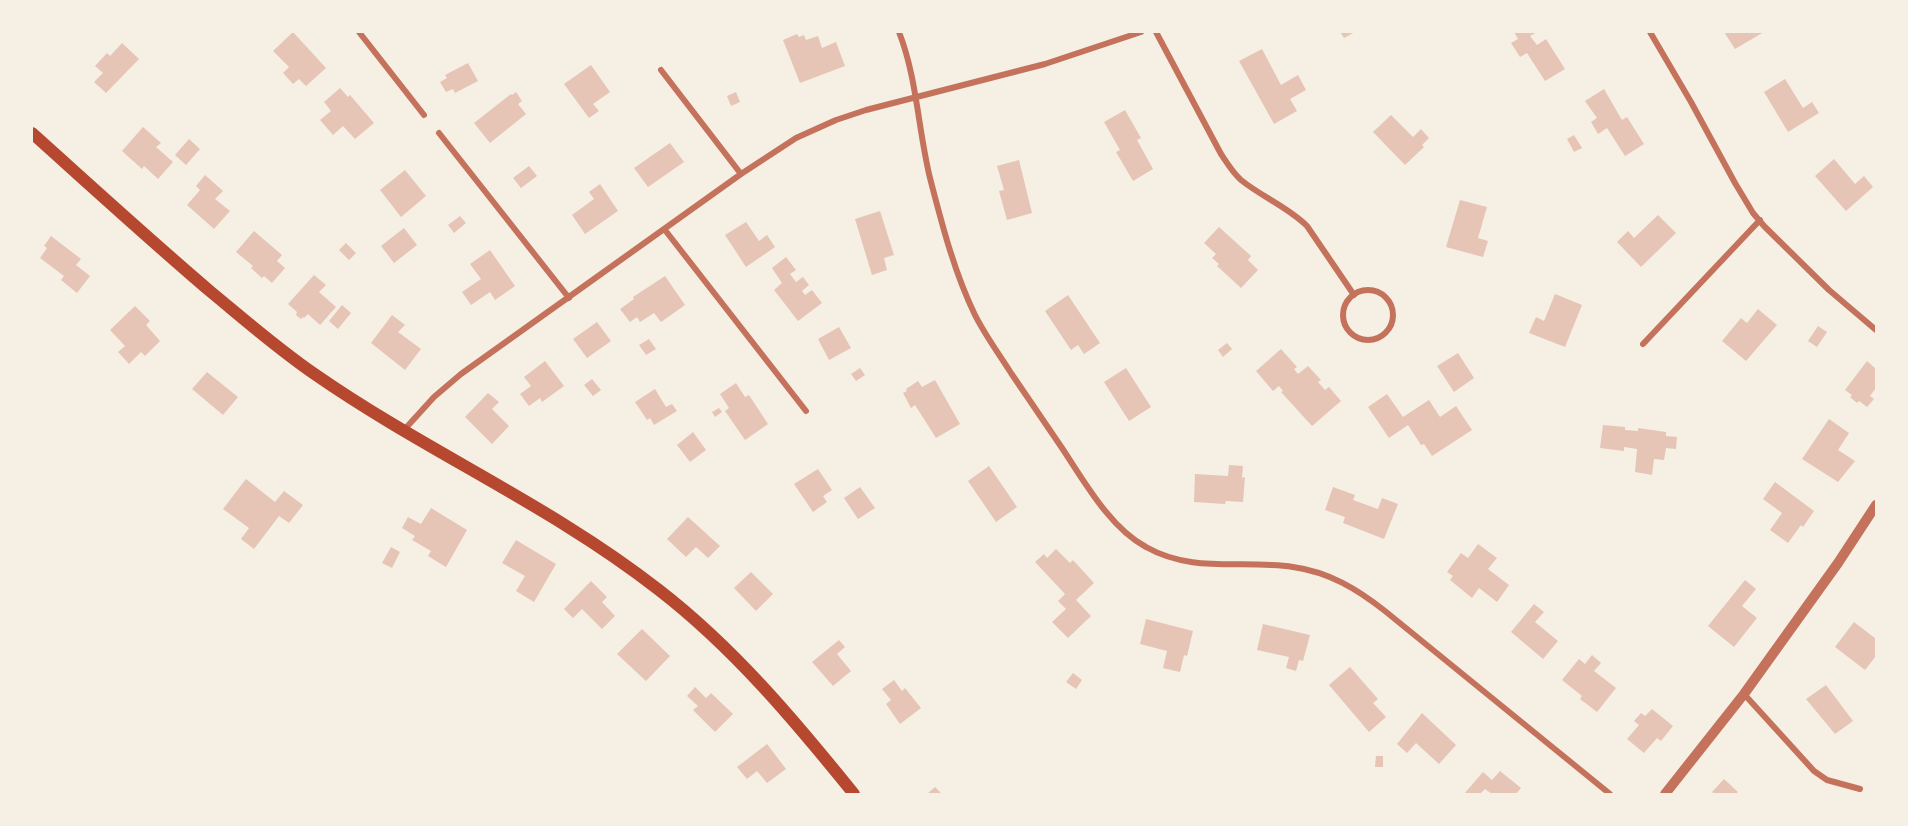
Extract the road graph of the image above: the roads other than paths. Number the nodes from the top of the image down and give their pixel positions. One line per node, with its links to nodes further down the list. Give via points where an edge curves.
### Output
1 (359, 32): 8 (street)
2 (899, 32): 7 (street)
3 (1141, 32): 7 (street, via 1045,64)
4 (1156, 32): 14 (street, via 1233,171 1307,226)
5 (1650, 32): 12 (street)
6 (660, 70): 11 (street)
7 (915, 97): 11 (street, via 858,112 811,131); 24 (street, via 929,175 959,278 976,318 1093,493 1127,533 1146,547 1177,559 1216,565 1292,566 1346,584 1385,611)
8 (424, 115)
9 (32, 133): 19 (main road, via 254,327 313,373)
10 (439, 133): 15 (street)
11 (741, 174): 13 (street)
12 (1760, 220): 16 (street, via 1829,290); 17 (street)
13 (665, 230): 15 (street); 18 (street)
14 (1354, 295): 14 (street, via 1345,307 1346,327 1362,339 1382,336 1393,321 1389,302 1373,291)
15 (569, 298): 19 (street, via 449,383)
16 (1876, 330)
17 (1643, 344)
18 (806, 411)
19 (404, 431): 23 (main road, via 562,522 658,589 752,675)
20 (1876, 505): 21 (street)
21 (1744, 694): 22 (street, via 1814,771 1827,780); 25 (street)
22 (1860, 789)
23 (854, 795)
24 (1610, 795)
25 (1665, 795)

